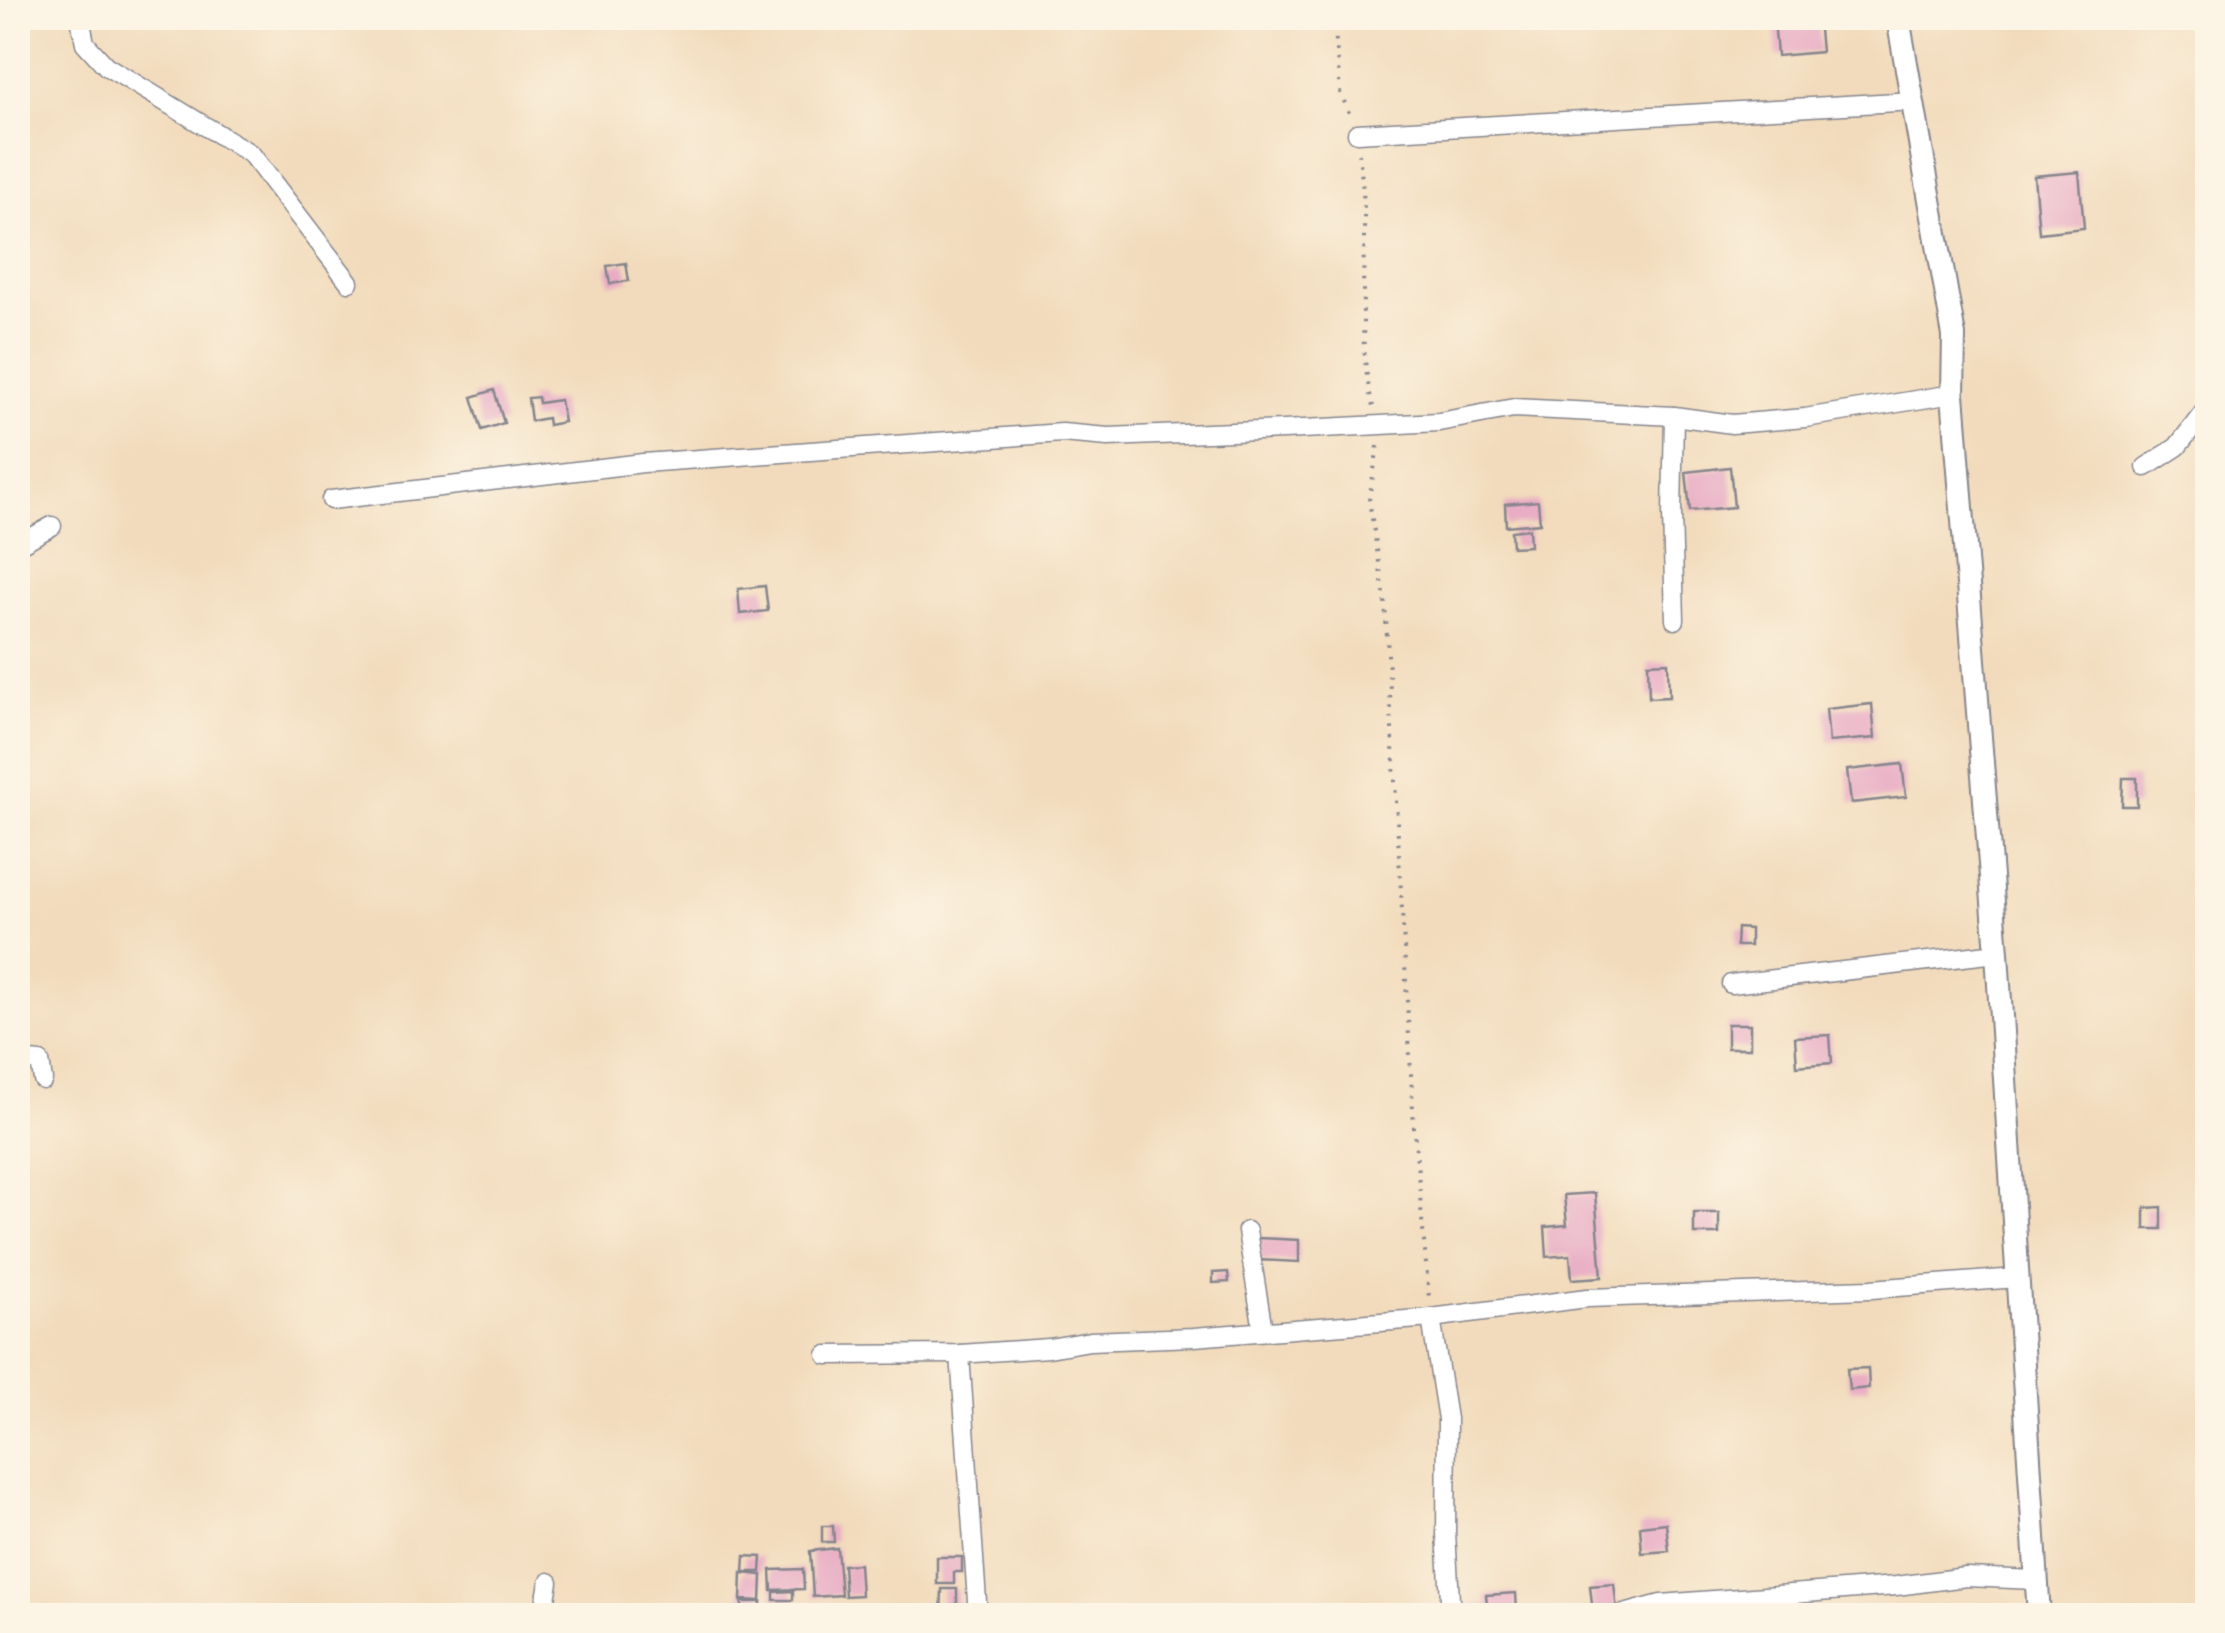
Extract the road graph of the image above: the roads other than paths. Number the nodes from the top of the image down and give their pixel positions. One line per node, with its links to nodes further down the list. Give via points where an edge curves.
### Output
1 (80, 18): 5 (street, via 85,43 106,66 252,154)
2 (1898, 18): 3 (street)
3 (1914, 101): 4 (street); 6 (street, via 1954,336)
4 (1357, 133)
5 (348, 282)
6 (1954, 394): 8 (street, via 1732,424); 14 (street)
7 (2208, 408): 9 (street, via 2177,447)
8 (1674, 416): 10 (street, via 1514,408 1440,422 1108,438 1062,433 644,463); 13 (street)
9 (2146, 467)
10 (331, 500)
11 (52, 526): 12 (street)
12 (18, 546)
13 (1675, 620)
14 (1997, 953): 15 (street); 19 (street)
15 (1731, 984)
16 (18, 1060): 17 (street, via 40,1062)
17 (43, 1080)
18 (1248, 1230): 21 (street)
19 (2016, 1278): 20 (street, via 1587,1298); 24 (street)
20 (1431, 1318): 21 (street); 28 (street, via 1447,1419)
21 (1263, 1330): 22 (street)
22 (960, 1354): 23 (street); 27 (street)
23 (827, 1355)
24 (2036, 1580): 29 (street, via 1966,1577 1661,1604); 30 (street)
25 (548, 1582): 26 (street)
26 (543, 1616)
27 (978, 1616)
28 (1451, 1616)
29 (1617, 1616)
30 (2039, 1616)

